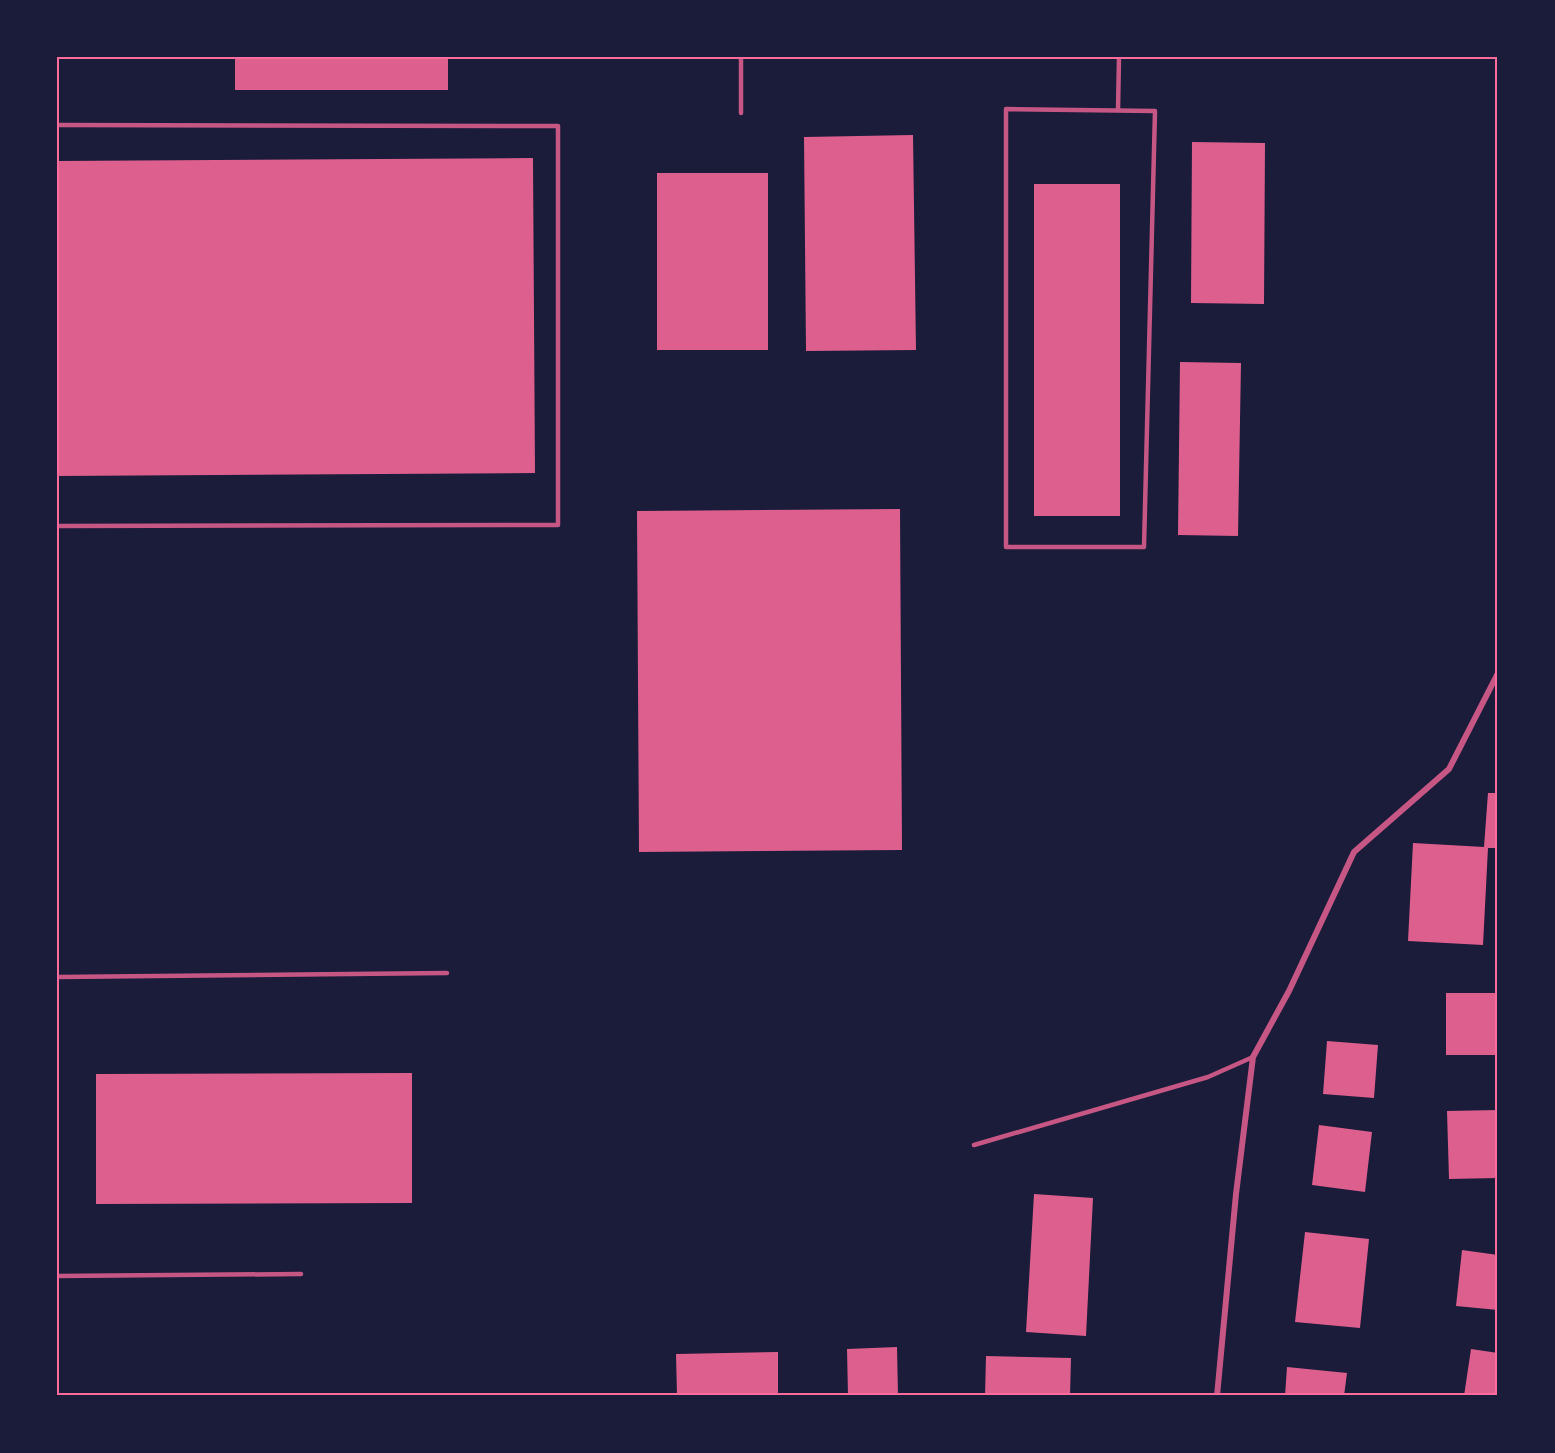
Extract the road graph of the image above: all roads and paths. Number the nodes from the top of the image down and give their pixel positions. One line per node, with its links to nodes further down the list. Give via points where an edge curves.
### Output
1 (741, 57): 4 (lane)
2 (1119, 57): 3 (lane)
3 (1118, 110): 3 (lane, via 1155,111 1144,547 1006,547 1006,109)
4 (741, 112)
5 (57, 125): 6 (lane, via 558,126 558,525)
6 (57, 526)
7 (1498, 673): 10 (street, via 1449,769 1354,852 1289,991)
8 (447, 973): 9 (lane)
9 (57, 977)
10 (1253, 1057): 11 (lane, via 1208,1077); 14 (street)
11 (974, 1145)
12 (301, 1274): 13 (lane)
13 (57, 1276)
14 (1217, 1396)

